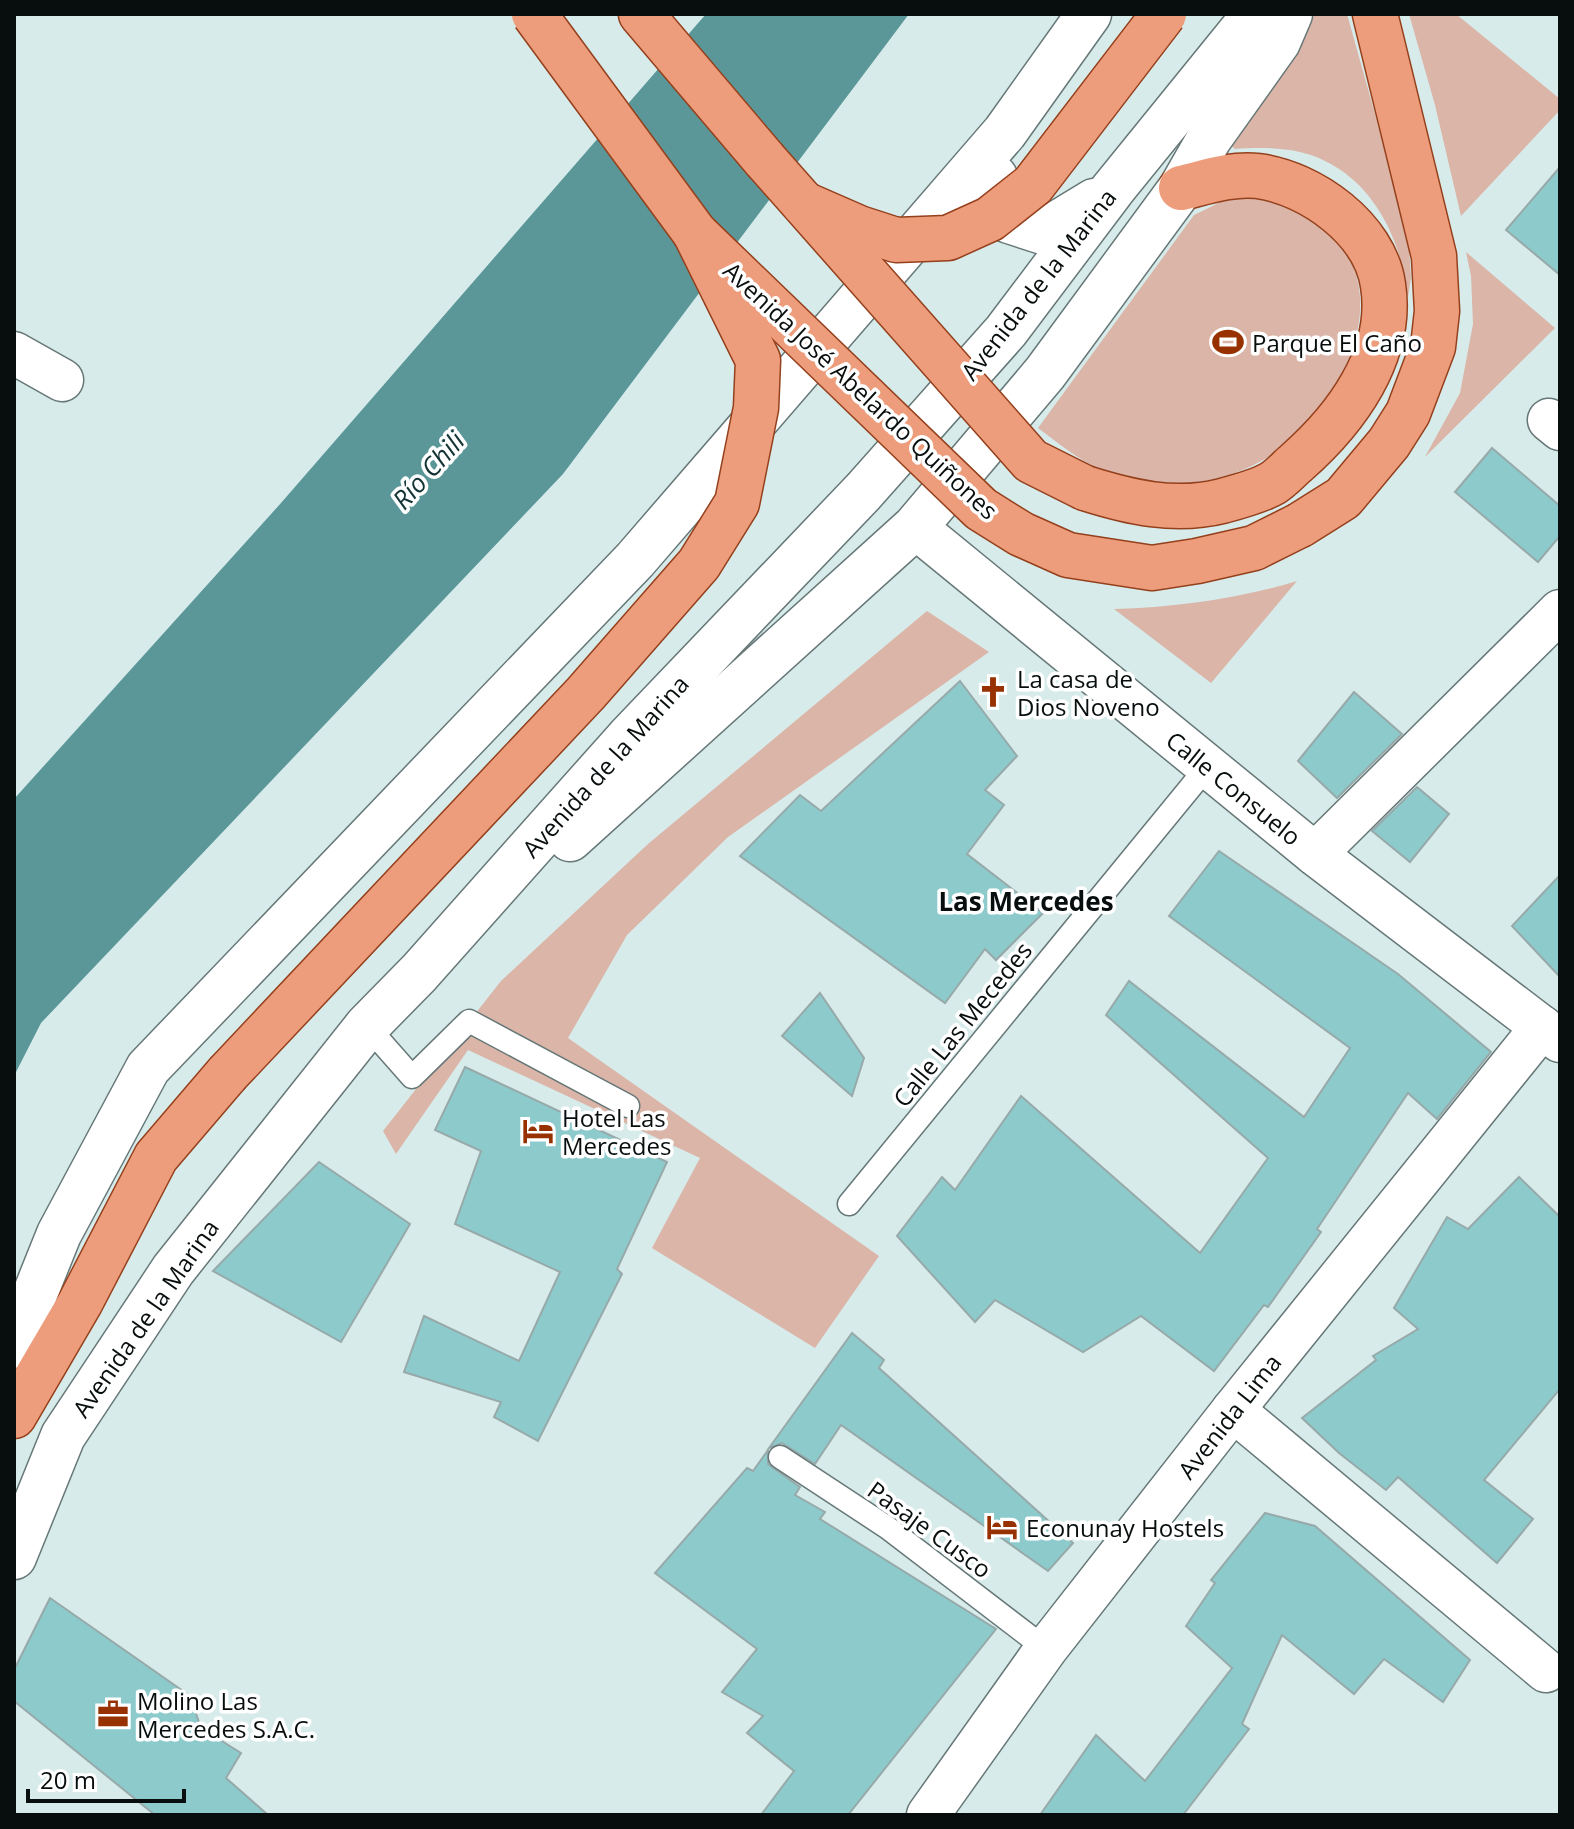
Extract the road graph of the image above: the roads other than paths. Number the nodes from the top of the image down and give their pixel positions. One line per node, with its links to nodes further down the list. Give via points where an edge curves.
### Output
1 (534, 14): 12 (main road, Avenida José Abelardo Quiñones, bridge)
2 (641, 14): 11 (main road, bridge)
3 (1089, 14): 8 (main road)
4 (1164, 14): 11 (main road, bridge, via 1033,185 990,219 948,238 896,240)
5 (1255, 14): 10 (main road, Avenida de la Marina)
6 (1290, 14): 9 (main road, via 1278,42)
7 (1375, 14): 12 (main road, Avenida José Abelardo Quiñones, bridge, via 1434,256 1433,347 1408,413 1343,498 1254,548 1152,568 1068,555 1021,534 981,509)
8 (1005, 132): 10 (main road, via 992,188 1009,221 1043,232); 24 (main road, via 635,560 148,1068 59,1234)
9 (1181, 188): 11 (main road, bridge, via 1231,176 1257,176 1287,182 1326,202 1364,238 1383,283 1384,315 1381,341 1356,397 1323,440 1273,483 1221,502 1173,506 1127,501 1085,488 1031,461); 15 (main road, via 1045,373)
10 (1113, 189): 19 (main road, Avenida de la Marina, via 996,343 863,492 628,738)
11 (804, 204)
12 (695, 233): 26 (main road, bridge, via 758,360 756,408 737,503 699,564 597,681 227,1074 156,1157)
13 (14, 353): 14 (street)
14 (62, 380)
15 (915, 527): 17 (street, Calle Consuelo); 19 (main road)
16 (1560, 611): 18 (street)
17 (1208, 766): 18 (street, Calle Consuelo); 23 (lane, Calle Las Mecedes)
18 (1315, 854): 21 (street, Calle Consuelo)
19 (419, 973): 20 (main road, Avenida de la Marina)
20 (367, 1026): 22 (lane, via 412,1077 469,1021); 28 (main road, Avenida de la Marina, via 173,1270 139,1321 63,1436)
21 (1551, 1034): 25 (street, Avenida Lima)
22 (628, 1106)
23 (849, 1204)
24 (14, 1346)
25 (1233, 1410): 29 (street, Avenida Lima); 30 (street)
26 (14, 1416)
27 (780, 1457): 29 (lane, Pasaje Cusco, via 888,1528)
28 (14, 1557)
29 (1046, 1649): 31 (street, Avenida Lima)
30 (1546, 1671)
31 (928, 1815)

